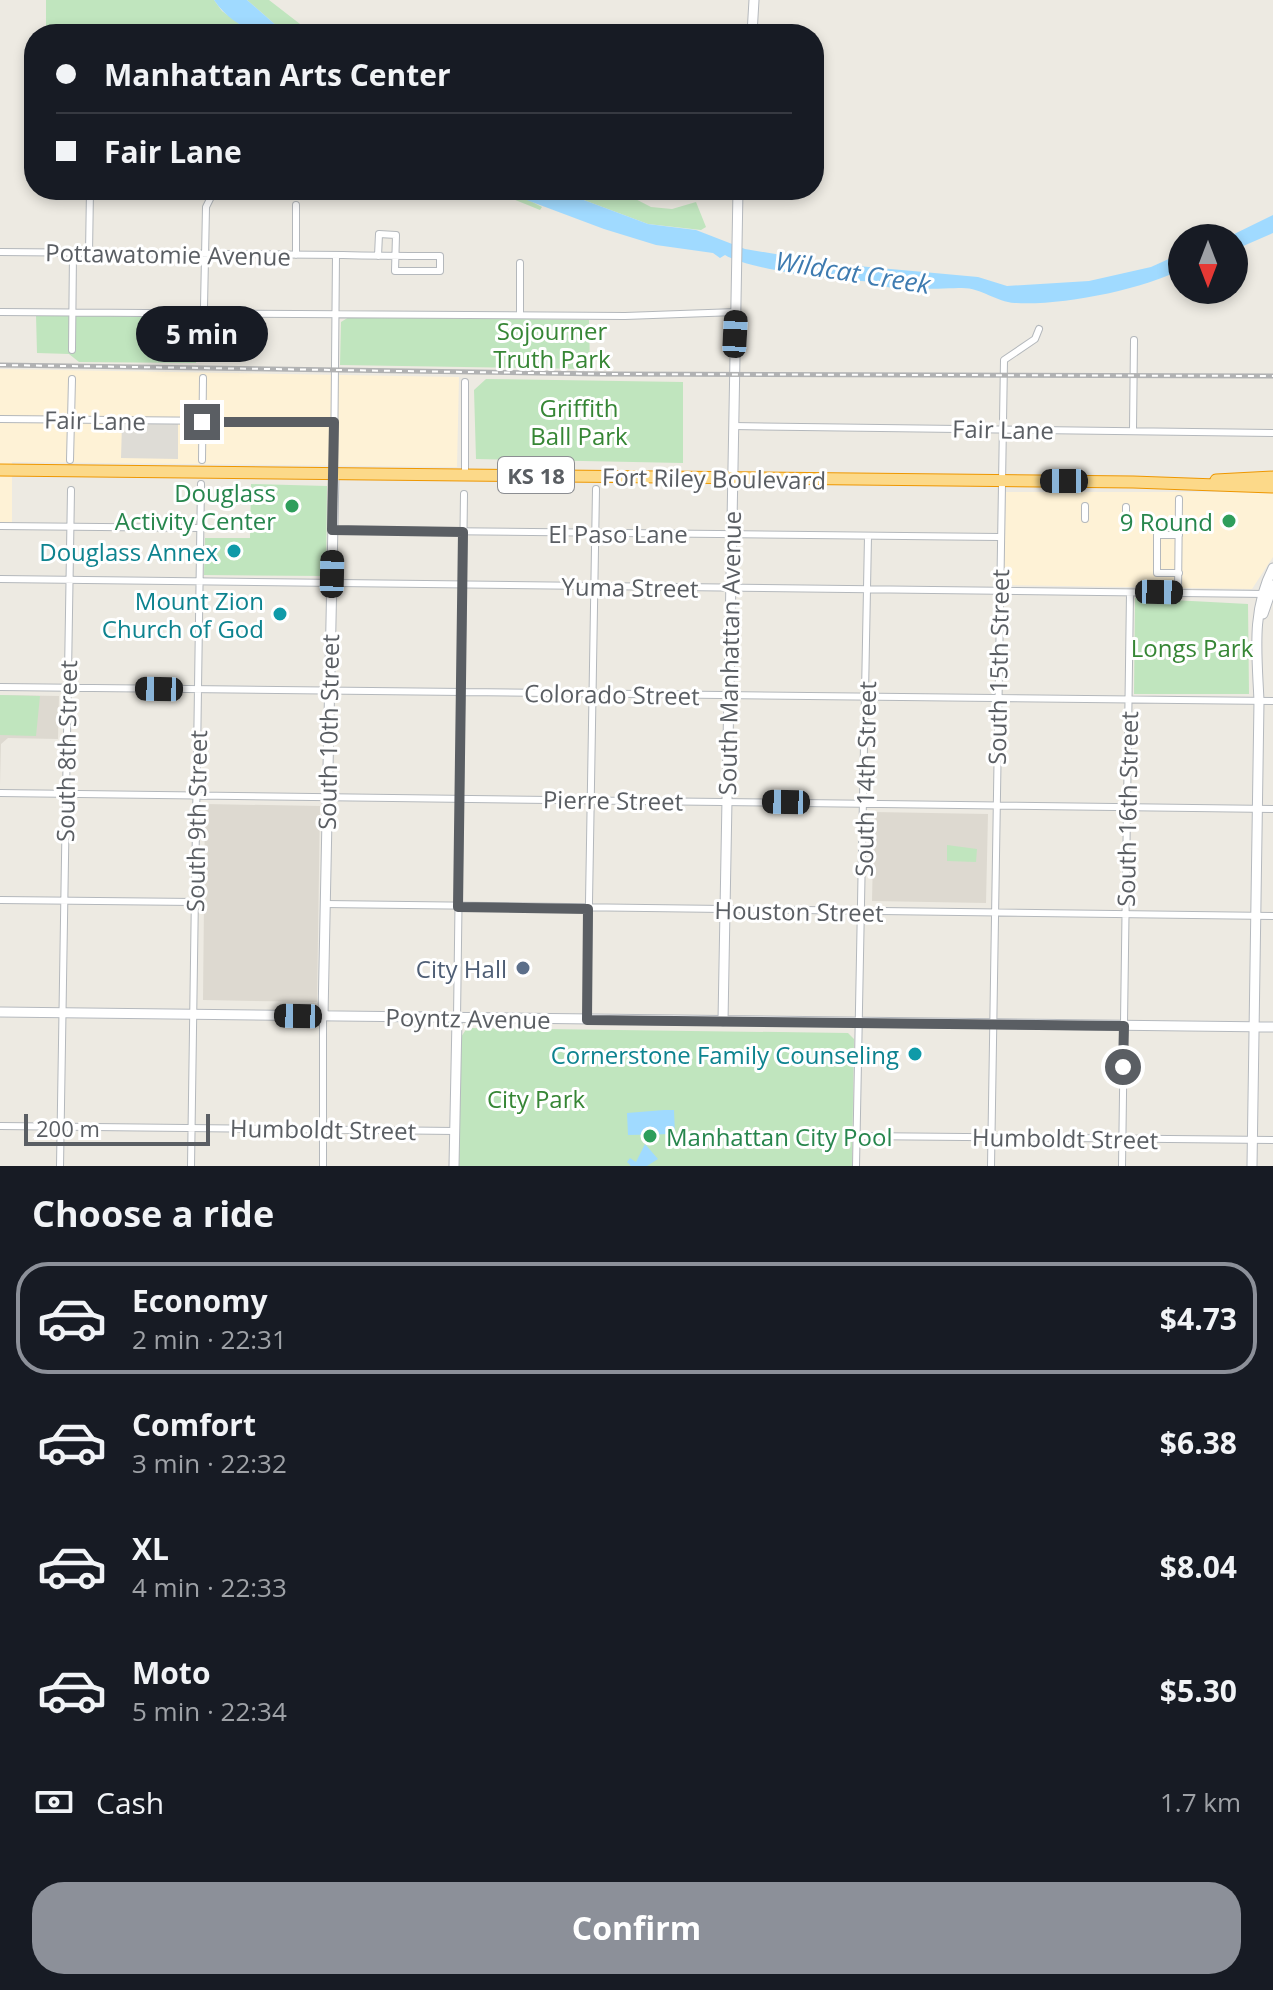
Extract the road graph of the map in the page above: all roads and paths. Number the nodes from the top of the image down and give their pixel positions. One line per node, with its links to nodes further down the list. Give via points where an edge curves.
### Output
1 (754, 0): 2 (street)
2 (753, 24)
3 (90, 200): 9 (street)
4 (210, 200): 10 (street)
5 (737, 200): 17 (street, South Manhattan Avenue)
6 (296, 205): 11 (street)
7 (0, 252): 8 (street, Pottawatomie Avenue)
8 (73, 253): 9 (street, Pottawatomie Avenue); 18 (street)
9 (89, 253): 10 (street, Pottawatomie Avenue)
10 (205, 254): 11 (street, Pottawatomie Avenue); 19 (street)
11 (296, 255): 12 (street, Pottawatomie Avenue)
12 (336, 255): 13 (street, Pottawatomie Avenue); 20 (street, South 10th Street)
13 (378, 256): 14 (street, Pottawatomie Avenue); 14 (street, via 379,234 396,235)
14 (395, 256): 14 (street, Pottawatomie Avenue, via 440,256 440,271 395,271)
15 (520, 263): 21 (street)
16 (0, 312): 18 (street)
17 (736, 312): 21 (street); 33 (street, South Manhattan Avenue)
18 (73, 313): 19 (street); 24 (street)
19 (204, 314): 20 (street); 25 (street)
20 (335, 314): 21 (street); 32 (street, South 10th Street)
21 (520, 315)
22 (1039, 329): 34 (street, South 15th Street, via 1035,339 1004,360)
23 (1134, 340): 35 (street)
24 (72, 350)
25 (203, 357)
26 (203, 378): 31 (street)
27 (72, 379): 30 (street)
28 (465, 382): 41 (street)
29 (0, 419): 30 (street, Fair Lane)
30 (71, 420): 31 (street, Fair Lane); 37 (street)
31 (202, 422): 32 (street, Fair Lane); 38 (street)
32 (334, 422): 40 (street, South 10th Street)
33 (733, 426): 34 (street, Fair Lane); 43 (street, South Manhattan Avenue)
34 (1001, 429): 35 (street, Fair Lane); 44 (street, South 15th Street)
35 (1133, 430): 36 (street, Fair Lane)
36 (1273, 433)
37 (70, 460)
38 (202, 460)
39 (0, 470): 40 (highway, Fort Riley Boulevard / KS 18)
40 (334, 473): 41 (highway, Fort Riley Boulevard / KS 18); 59 (street, South 10th Street)
41 (465, 474): 43 (highway, Fort Riley Boulevard / KS 18)
42 (1273, 477): 45 (highway, Fort Riley Boulevard / KS 18)
43 (732, 478): 44 (highway, Fort Riley Boulevard / KS 18); 62 (street, South Manhattan Avenue)
44 (1001, 481): 45 (highway, Fort Riley Boulevard / KS 18); 65 (street, South 15th Street)
45 (1187, 483): 47 (highway, Fort Riley Boulevard / KS 18)
46 (201, 484): 58 (street, South 9th Street)
47 (1273, 487)
48 (596, 489): 61 (street)
49 (71, 490): 57 (street, South 8th Street)
50 (464, 494): 60 (street)
51 (1179, 499): 63 (street)
52 (1085, 506): 54 (street)
53 (1126, 507): 55 (street)
54 (1085, 519)
55 (1126, 520)
56 (0, 526): 57 (street)
57 (70, 527): 58 (street); 69 (street, South 8th Street)
58 (201, 528): 70 (street, South 9th Street)
59 (332, 530): 60 (street, El Paso Lane); 71 (street, South 10th Street)
60 (463, 532): 61 (street, El Paso Lane); 72 (street)
61 (595, 533): 62 (street, El Paso Lane); 73 (street)
62 (731, 535): 64 (street, El Paso Lane); 74 (street, South Manhattan Avenue)
63 (1179, 535): 67 (street); 67 (street, via 1157,535 1157,573)
64 (868, 536): 65 (street, El Paso Lane); 75 (street, South 14th Street)
65 (999, 537): 76 (street, South 15th Street)
66 (1273, 568): 77 (street)
67 (1179, 573): 79 (street)
68 (0, 579): 69 (street, Yuma Street)
69 (69, 579): 70 (street, Yuma Street); 81 (street, South 8th Street)
70 (200, 581): 71 (street, Yuma Street); 82 (street, South 9th Street)
71 (331, 583): 72 (street, Yuma Street); 83 (street, South 10th Street)
72 (462, 584): 73 (street, Yuma Street); 84 (street)
73 (594, 587): 74 (street, Yuma Street); 85 (street)
74 (730, 588): 75 (street, Yuma Street); 86 (street, South Manhattan Avenue)
75 (867, 589): 76 (street, Yuma Street); 87 (street, South 14th Street)
76 (999, 591): 78 (street, Yuma Street); 88 (street, South 15th Street)
77 (1269, 592): 79 (street, Yuma Street); 90 (street, via 1257,645)
78 (1130, 593): 79 (street, Yuma Street); 89 (street, South 16th Street)
79 (1178, 593)
80 (0, 687): 81 (street, Colorado Street)
81 (67, 688): 82 (street, Colorado Street); 93 (street, South 8th Street)
82 (199, 689): 83 (street, Colorado Street); 94 (street, South 9th Street)
83 (329, 691): 84 (street, Colorado Street); 95 (street, South 10th Street)
84 (460, 692): 85 (street, Colorado Street); 96 (street)
85 (592, 694): 86 (street, Colorado Street); 97 (street)
86 (728, 696): 87 (street, Colorado Street); 98 (street, South Manhattan Avenue)
87 (866, 697): 88 (street, Colorado Street); 99 (street, South 14th Street)
88 (997, 698): 89 (street, Colorado Street); 100 (street, South 15th Street)
89 (1128, 700): 90 (street, Colorado Street); 101 (street, South 16th Street)
90 (1259, 701): 91 (street, Colorado Street); 102 (street)
91 (1273, 701)
92 (0, 793): 93 (street, Pierre Street)
93 (65, 794): 94 (street, Pierre Street); 105 (street, South 8th Street)
94 (196, 795): 95 (street, Pierre Street); 106 (street, South 9th Street)
95 (327, 797): 96 (street, Pierre Street); 107 (street, South 10th Street)
96 (459, 799): 97 (street, Pierre Street); 108 (street)
97 (590, 800): 98 (street, Pierre Street); 109 (street)
98 (726, 802): 99 (street, Pierre Street); 110 (street, South Manhattan Avenue)
99 (864, 803): 100 (street, Pierre Street); 111 (street, South 14th Street)
100 (996, 805): 101 (street, Pierre Street); 112 (street, South 15th Street)
101 (1126, 806): 102 (street, Pierre Street); 113 (street, South 16th Street)
102 (1257, 808): 103 (street, Pierre Street); 114 (street)
103 (1273, 809)
104 (0, 900): 105 (street)
105 (64, 901): 106 (street); 117 (street, South 8th Street)
106 (195, 902): 118 (street, South 9th Street)
107 (325, 904): 108 (street, Houston Street); 119 (street, South 10th Street)
108 (458, 907): 109 (street, Houston Street); 120 (street)
109 (588, 909): 110 (street, Houston Street); 121 (street)
110 (725, 910): 111 (street, Houston Street); 122 (street, South Manhattan Avenue)
111 (862, 912): 112 (street, Houston Street); 123 (street, South 14th Street)
112 (994, 913): 113 (street, Houston Street); 124 (street, South 15th Street)
113 (1126, 914): 114 (street, Houston Street); 125 (street, South 16th Street)
114 (1256, 916): 115 (street, Houston Street); 126 (street)
115 (1273, 916)
116 (0, 1012): 117 (street, Poyntz Avenue)
117 (62, 1012): 118 (street, Poyntz Avenue); 129 (street, South 8th Street)
118 (193, 1015): 119 (street, Poyntz Avenue); 130 (street, South 9th Street)
119 (323, 1016): 120 (street, Poyntz Avenue); 131 (street)
120 (457, 1019): 121 (street, Poyntz Avenue); 132 (street)
121 (587, 1020): 122 (street, Poyntz Avenue)
122 (723, 1021): 123 (street, Poyntz Avenue)
123 (860, 1022): 124 (street, Poyntz Avenue); 133 (street, South 14th Street)
124 (992, 1024): 125 (street, Poyntz Avenue); 134 (street, South 15th Street)
125 (1124, 1026): 126 (street, Poyntz Avenue); 135 (street, South 16th Street)
126 (1254, 1027): 127 (street, Poyntz Avenue); 136 (street)
127 (1273, 1027)
128 (0, 1126): 129 (street, Humboldt Street)
129 (60, 1126): 130 (street, Humboldt Street); 138 (street, South 8th Street)
130 (191, 1128): 131 (street, Humboldt Street); 139 (street, South 9th Street)
131 (323, 1130): 132 (street, Humboldt Street); 140 (street)
132 (455, 1131): 141 (street)
133 (858, 1136): 134 (street, Humboldt Street); 142 (street, South 14th Street)
134 (992, 1138): 135 (street, Humboldt Street); 143 (street, South 15th Street)
135 (1121, 1139): 136 (street, Humboldt Street); 144 (street, South 16th Street)
136 (1253, 1140): 137 (street, Humboldt Street); 145 (street)
137 (1273, 1140)
138 (60, 1166)
139 (191, 1166)
140 (323, 1166)
141 (454, 1166)
142 (856, 1166)
143 (991, 1166)
144 (1122, 1166)
145 (1252, 1166)

